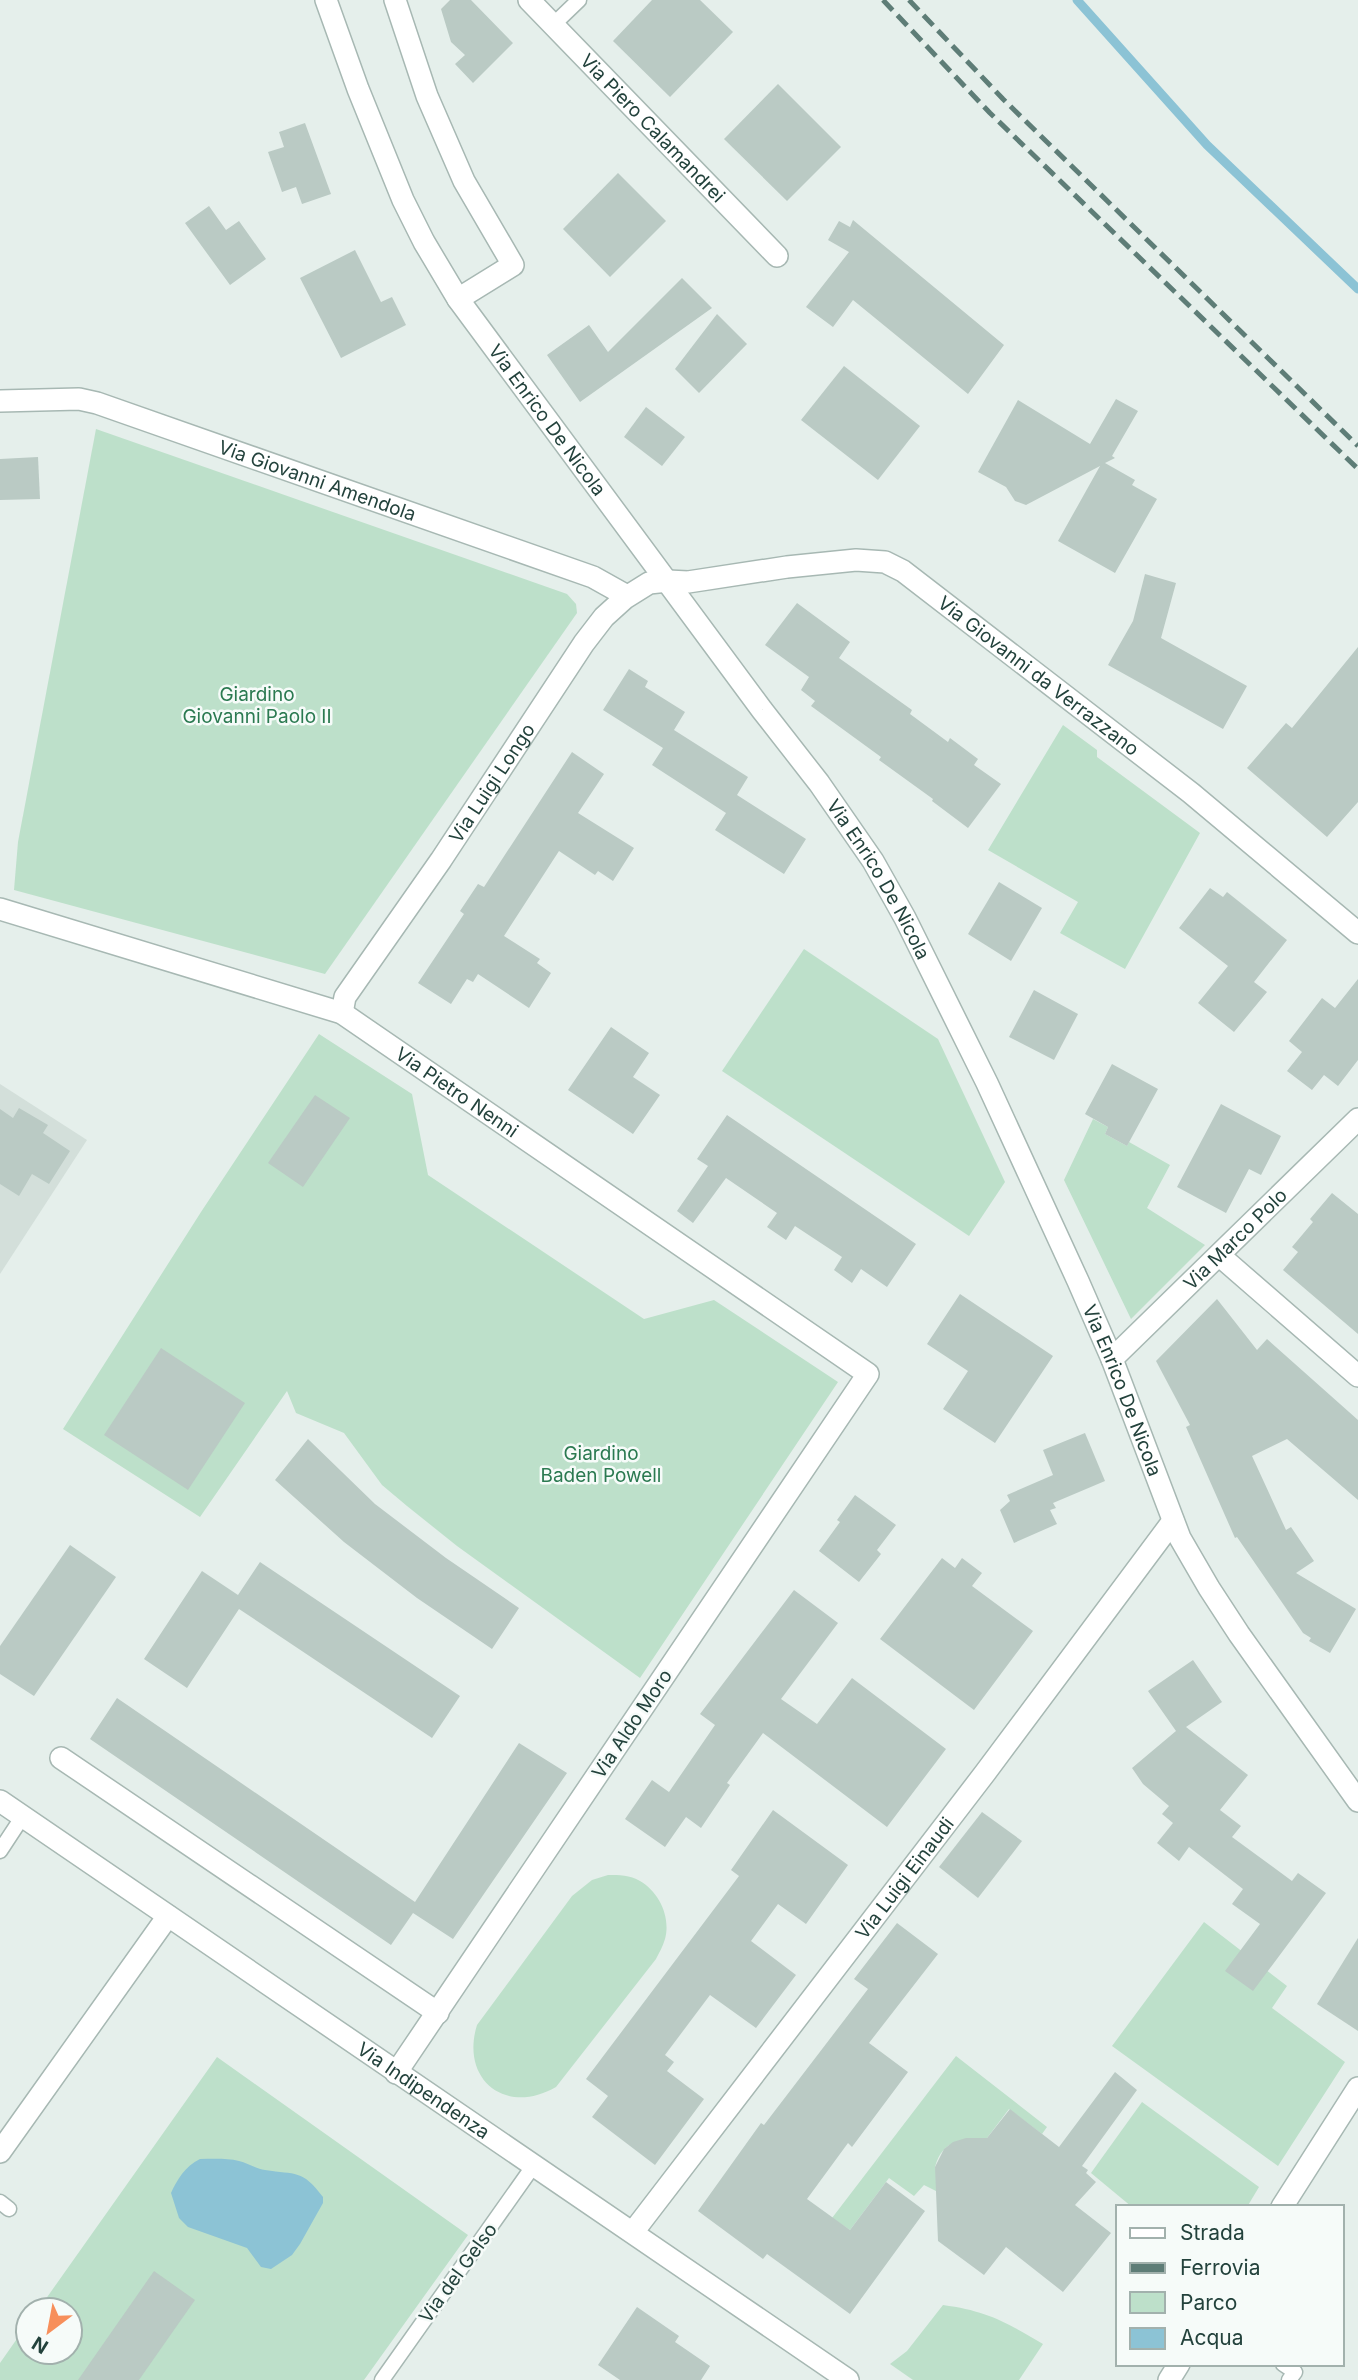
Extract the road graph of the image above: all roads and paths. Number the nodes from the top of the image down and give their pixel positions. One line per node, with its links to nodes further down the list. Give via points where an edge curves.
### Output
1 (326, 0): 7 (street, Via Enrico De Nicola, via 403,200)
2 (395, 0): 7 (street, via 464,181 513,265)
3 (529, 0): 5 (street, Via Piero Calamandrei)
4 (579, 0): 5 (lane)
5 (553, 25): 6 (street, Via Piero Calamandrei)
6 (777, 256)
7 (458, 299): 9 (street, Via Enrico De Nicola)
8 (0, 401): 10 (street, Via Giovanni Amendola, via 79,399 97,403 593,577)
9 (668, 581): 10 (street, Via Luigi Longo, via 649,583); 12 (street, Via Giovanni da Verrazzano, via 856,560 894,565 1058,687); 16 (street, Via Enrico De Nicola, via 819,783 895,899 987,1083)
10 (627, 596): 13 (street, Via Luigi Longo, via 584,643 345,997)
11 (0, 909): 13 (street, Via Pietro Nenni)
12 (1358, 933)
13 (342, 1013): 17 (street, Via Pietro Nenni)
14 (1358, 1119): 15 (street, Via Marco Polo)
15 (1220, 1256): 16 (street, Via Marco Polo); 18 (street)
16 (1112, 1359): 19 (street, Via Enrico De Nicola)
17 (868, 1374): 26 (street, Via Aldo Moro)
18 (1358, 1376)
19 (1172, 1521): 22 (street, Via Enrico De Nicola, via 1239,1634); 32 (street, Via Luigi Einaudi)
20 (61, 1758): 26 (street)
21 (0, 1801): 23 (street, Via Indipendenza)
22 (1358, 1801)
23 (23, 1816): 24 (lane); 25 (street, Via Indipendenza)
24 (0, 1851)
25 (168, 1916): 27 (street, Via Indipendenza); 29 (street)
26 (438, 2013): 27 (street, Via Aldo Moro)
27 (396, 2073): 30 (street, Via Indipendenza)
28 (1358, 2088): 31 (street)
29 (0, 2152)
30 (534, 2165): 32 (street, Via Indipendenza); 34 (lane, Via del Gelso)
31 (1283, 2205)
32 (634, 2232): 35 (street, Via Indipendenza)
33 (1289, 2372): 36 (lane)
34 (382, 2380)
35 (848, 2380)
36 (1307, 2380)

